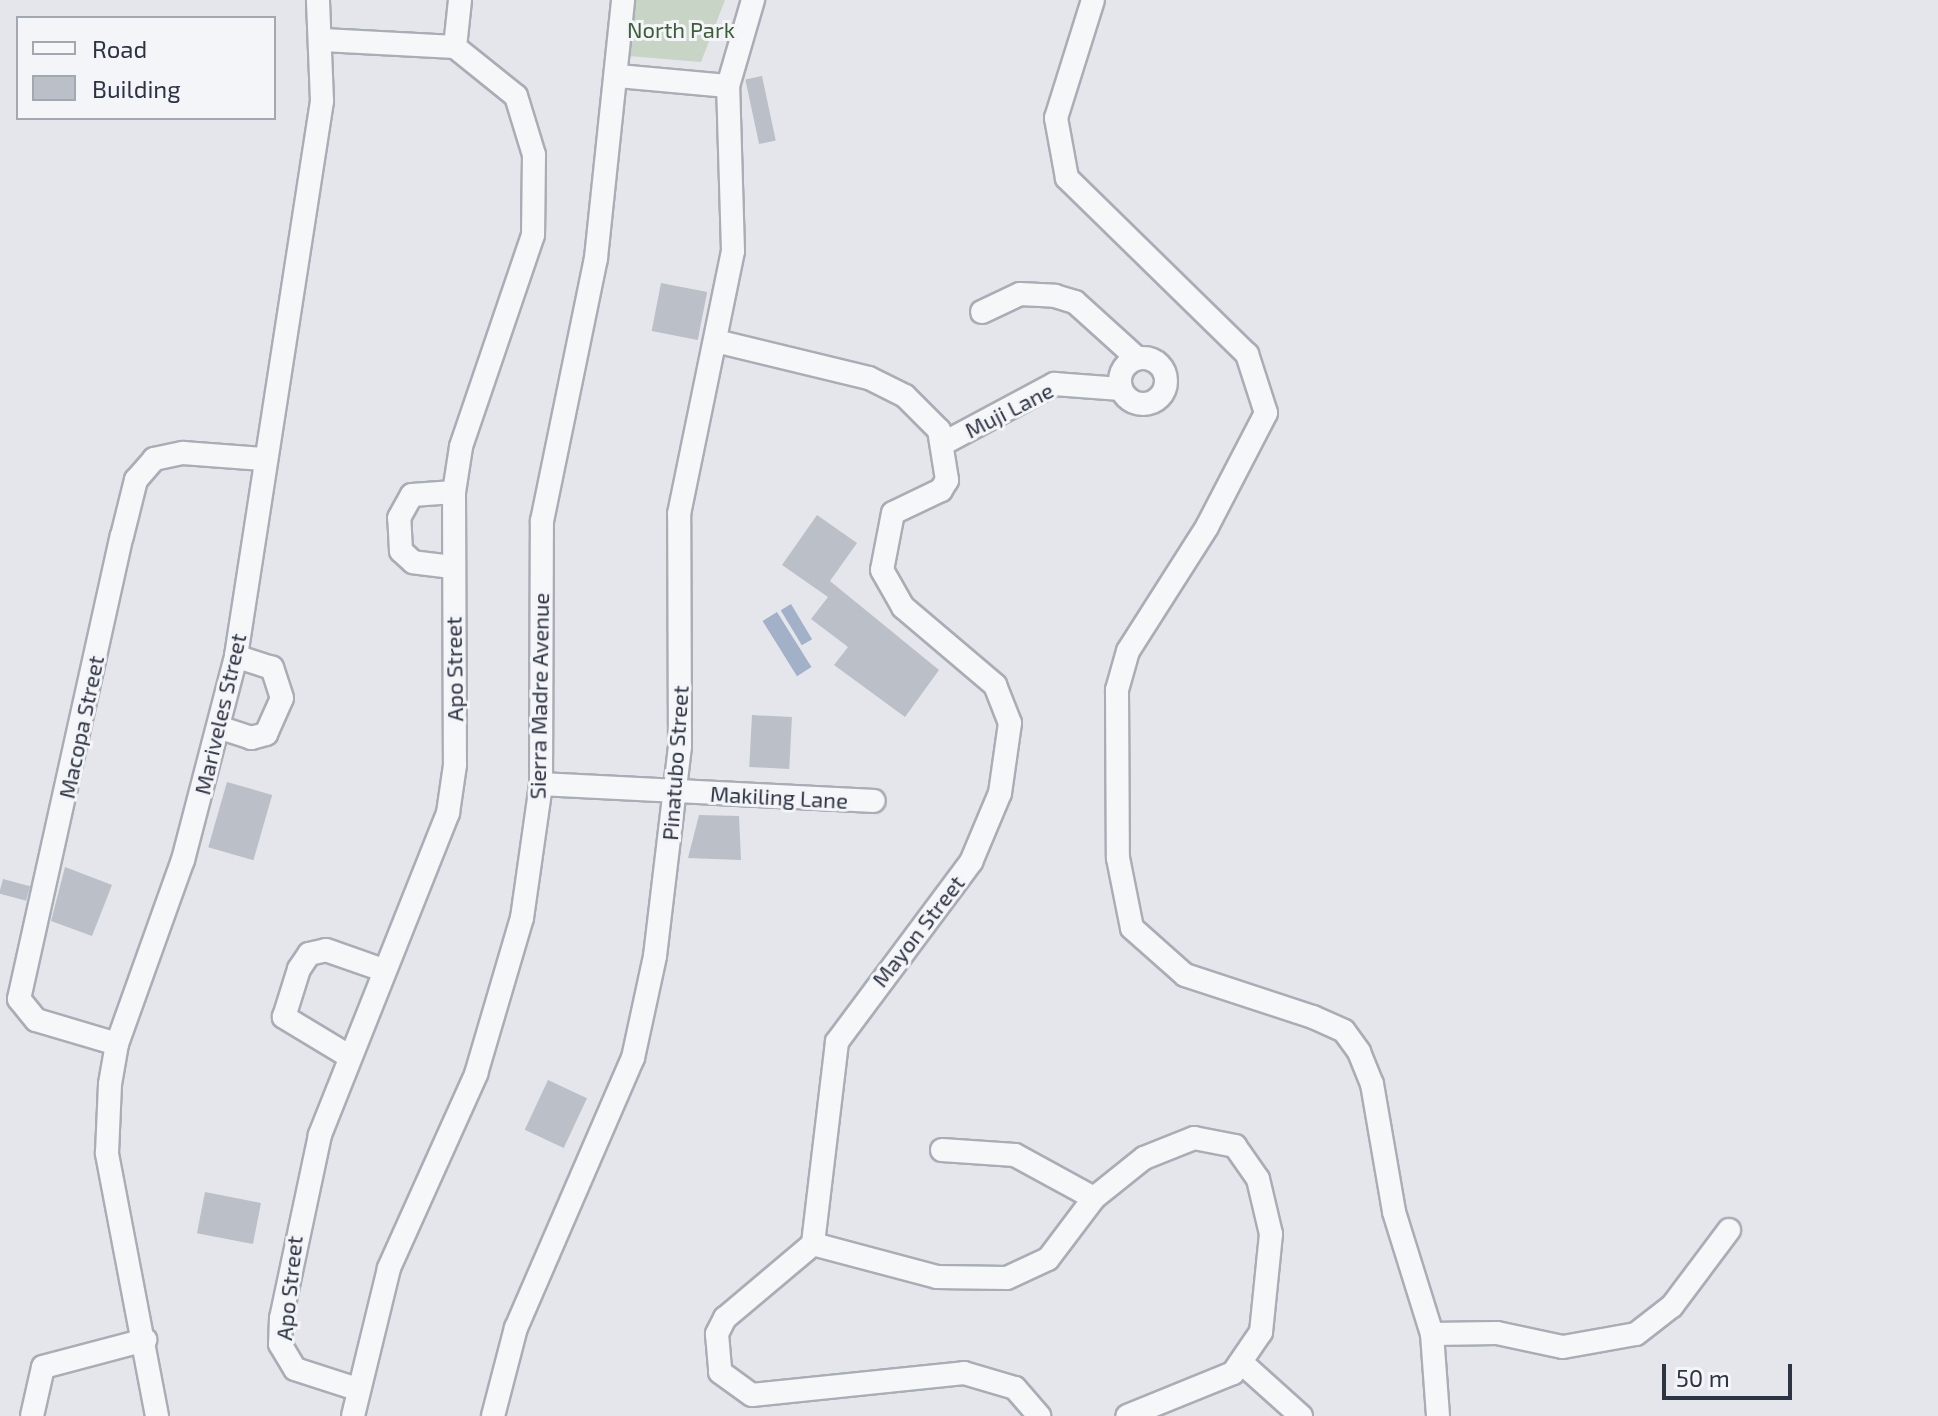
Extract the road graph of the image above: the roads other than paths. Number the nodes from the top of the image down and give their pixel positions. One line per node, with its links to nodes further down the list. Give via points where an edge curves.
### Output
1 (318, 0): 6 (street, Mariveles Street)
2 (460, 0): 7 (street)
3 (623, 0): 8 (street, Sierra Madre Avenue)
4 (753, 0): 9 (street, Pinatubo Street)
5 (1093, 0): 30 (street, via 1056,118 1067,178 1247,354 1266,413 1207,527 1128,651 1117,690 1118,858 1132,928 1185,975 1344,1031 1372,1084 1394,1212)
6 (323, 40): 7 (street); 15 (street, Mariveles Street, via 322,101)
7 (455, 47): 16 (street, Apo Street, via 516,96 534,168 533,235 461,447)
8 (618, 76): 9 (street); 20 (street, Sierra Madre Avenue, via 596,258 542,521)
9 (728, 86): 11 (street, Pinatubo Street, via 733,251)
10 (982, 312): 12 (street, via 1020,294 1055,296 1075,302)
11 (720, 342): 14 (street, via 869,378 905,396); 21 (street, Pinatubo Street, via 679,514)
12 (1137, 358): 13 (street, via 1124,366); 13 (street, via 1161,365 1165,389 1139,404)
13 (1121, 389): 14 (street, Muji Lane, via 1054,384)
14 (946, 442): 29 (street, Mayon Street, via 947,480 941,490 893,513 882,570 903,607 995,685 1008,706 1006,763 971,862 837,1042)
15 (263, 459): 18 (street, Mariveles Street); 24 (street, Macopa Street, via 183,453 154,459 136,480 122,536 19,999 36,1020)
16 (454, 492): 17 (street, Apo Street); 17 (street, via 412,495 399,518 401,551 413,562)
17 (452, 567): 23 (street, Apo Street, via 455,765 448,813)
18 (236, 656): 19 (street, Mariveles Street); 19 (street, via 272,668 282,698 272,728 259,737)
19 (221, 728): 24 (street, Mariveles Street)
20 (541, 784): 21 (street, Makiling Lane); 33 (street, Sierra Madre Avenue, via 522,918 498,1017 389,1268)
21 (675, 791): 22 (street, Makiling Lane); 37 (street, Pinatubo Street, via 655,956 633,1058 516,1328)
22 (874, 801)
23 (383, 970): 25 (street, Apo Street); 25 (street, via 326,950 309,954 299,969 284,1017)
24 (117, 1044): 31 (street, Mariveles Street, via 107,1153)
25 (347, 1055): 33 (street, Apo Street, via 299,1210 280,1331 295,1369)
26 (942, 1150): 27 (street, via 1015,1155)
27 (1094, 1198): 29 (street, via 1058,1250 1007,1278 937,1277); 32 (street, via 1144,1158 1194,1138 1216,1138 1247,1157 1267,1211 1272,1263 1261,1332)
28 (1729, 1230): 30 (street, via 1672,1306 1636,1334 1563,1347 1497,1333)
29 (813, 1244): 38 (street, via 725,1318 715,1357 735,1389 752,1395 964,1373 1015,1388)
30 (1432, 1334): 41 (street)
31 (145, 1340): 34 (street, via 43,1367); 35 (street, Mariveles Street)
32 (1243, 1364): 39 (street); 40 (street)
33 (357, 1389): 36 (street, Sierra Madre Avenue)
34 (32, 1416)
35 (157, 1416)
36 (353, 1416)
37 (493, 1416)
38 (1039, 1416)
39 (1127, 1416)
40 (1301, 1416)
41 (1438, 1416)

